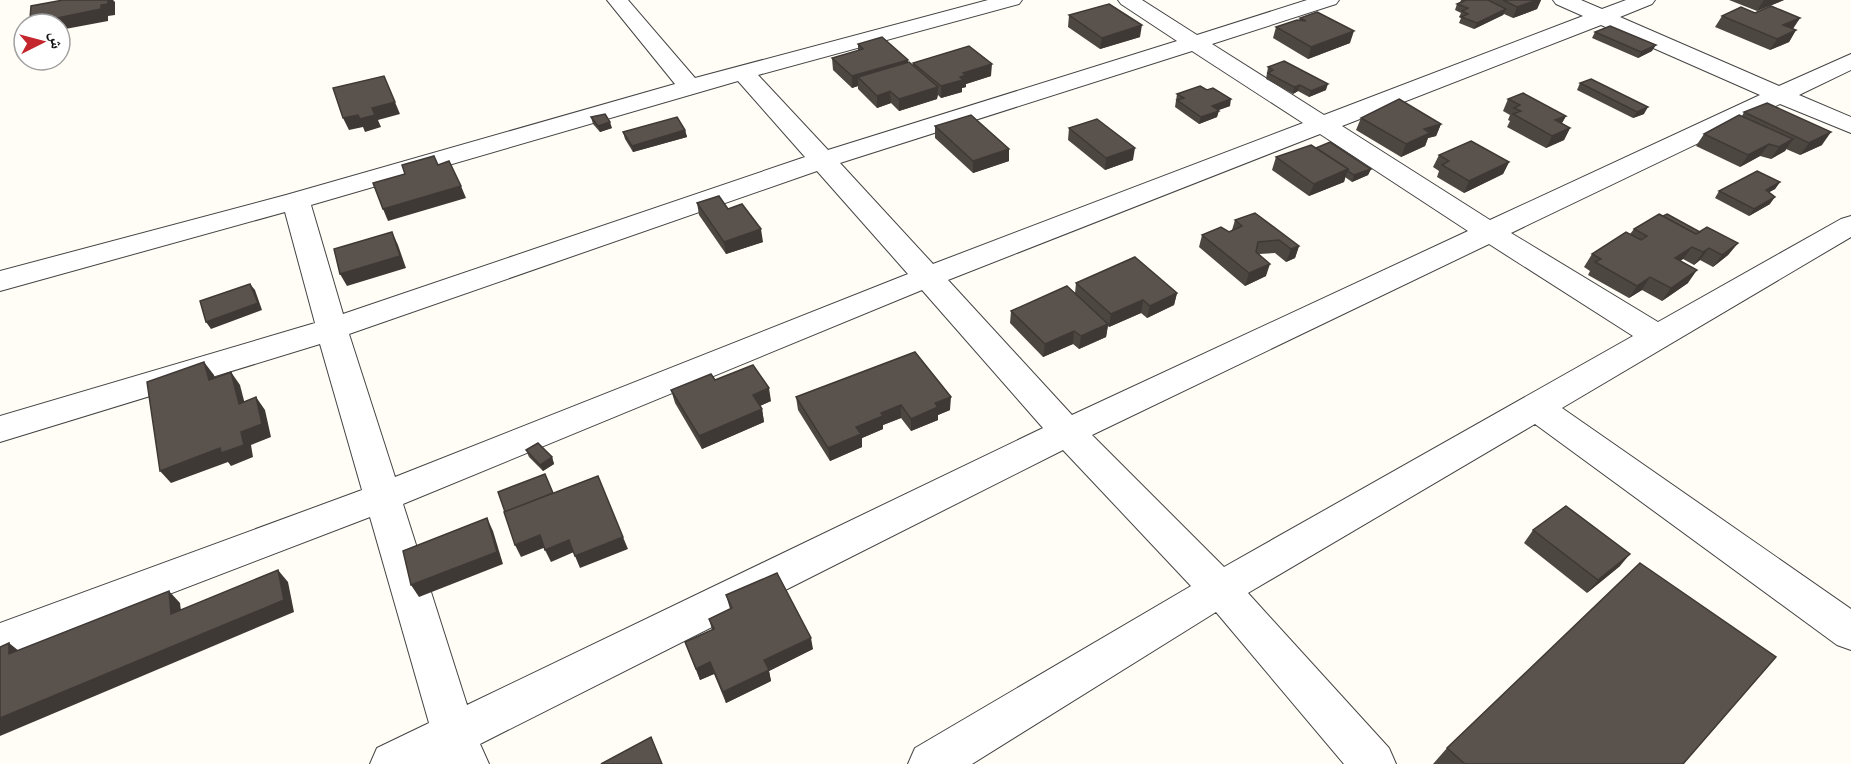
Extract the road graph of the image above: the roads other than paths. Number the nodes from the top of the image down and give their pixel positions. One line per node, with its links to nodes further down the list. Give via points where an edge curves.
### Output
1 (617, 0): 11 (street)
2 (1012, 0): 10 (street)
3 (1128, 0): 8 (street)
4 (1329, 0): 8 (street)
5 (1563, 0): 7 (street)
6 (1645, 0): 7 (street)
7 (1601, 17): 12 (street); 13 (street)
8 (1195, 42): 13 (street); 15 (street)
9 (1851, 60): 12 (street)
10 (743, 72): 11 (street); 15 (street)
11 (690, 87): 16 (street)
12 (1778, 95): 14 (street); 18 (street)
13 (1322, 124): 18 (street); 19 (street)
14 (1851, 126)
15 (823, 160): 19 (street); 21 (street)
16 (296, 201): 20 (street); 21 (street)
17 (1851, 225): 22 (street)
18 (1489, 232): 22 (street); 25 (street)
19 (928, 277): 25 (street); 26 (street)
20 (0, 281)
21 (332, 328): 24 (street); 26 (street)
22 (1658, 336): 23 (street)
23 (1536, 407): 27 (street); 28 (street)
24 (0, 429)
25 (1067, 432): 27 (street); 30 (street)
26 (382, 497): 29 (street); 30 (street)
27 (1220, 590): 32 (street); 33 (street)
28 (1851, 632)
29 (0, 641)
30 (460, 750): 31 (street)
31 (393, 764)
32 (932, 764)
33 (1373, 764)

